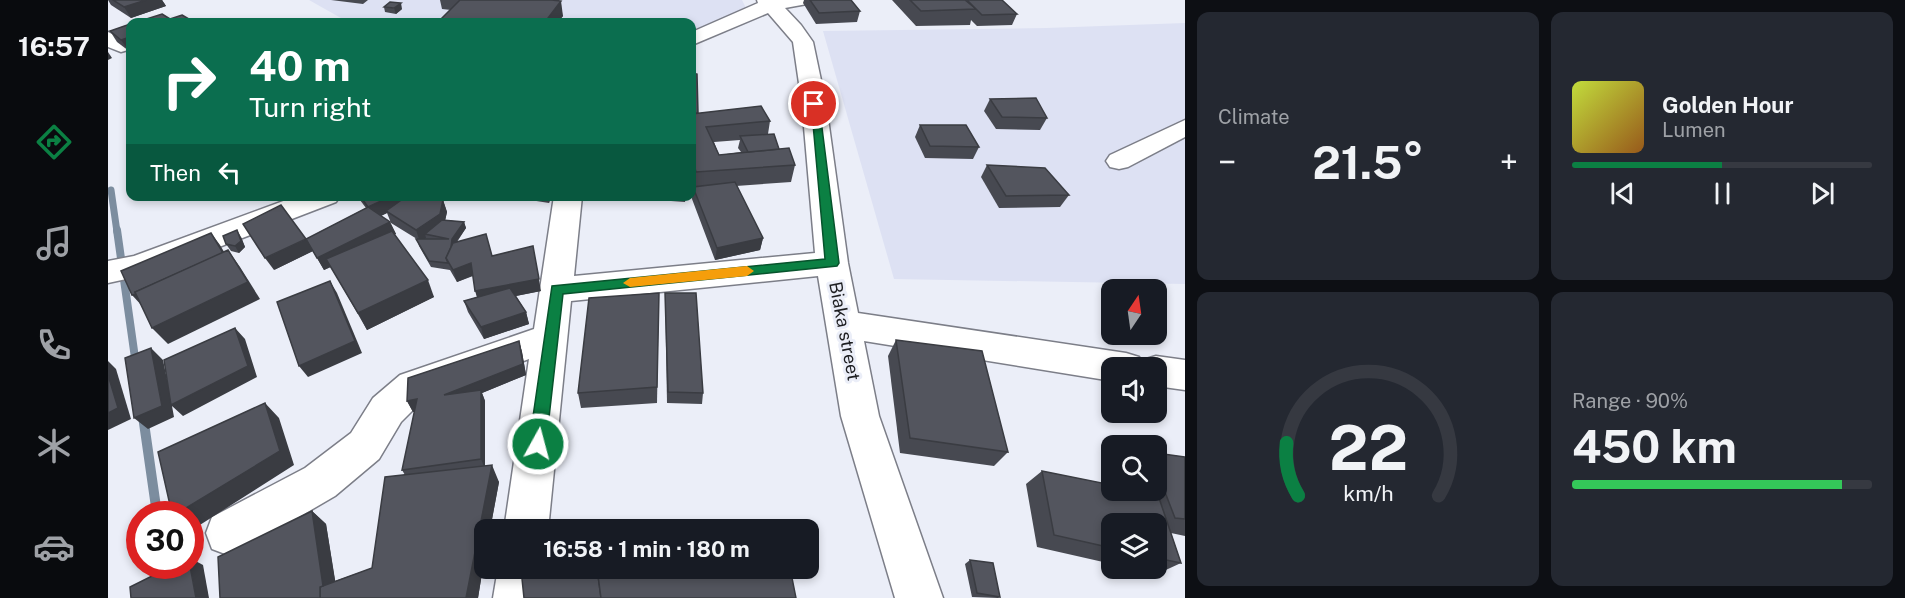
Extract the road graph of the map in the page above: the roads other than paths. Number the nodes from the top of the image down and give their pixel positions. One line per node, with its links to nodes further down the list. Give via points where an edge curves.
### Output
1 (778, 2): 2 (street); 7 (street, Biaka street, via 802,42 814,104)
2 (696, 37)
3 (1185, 127): 4 (street)
4 (1119, 161)
5 (313, 201): 8 (street, via 138,266)
6 (567, 201): 9 (street)
7 (832, 263): 9 (street); 10 (street, Biaka street)
8 (108, 272)
9 (557, 290): 11 (street)
10 (844, 324): 12 (street); 19 (street, Biaka street, via 861,416)
11 (552, 337): 15 (street); 16 (street, via 413,386 387,410 365,446 320,482)
12 (1101, 364)
13 (1167, 373): 14 (street)
14 (1185, 375)
15 (527, 519)
16 (228, 532)
17 (520, 579): 18 (street)
18 (517, 598)
19 (919, 598)

